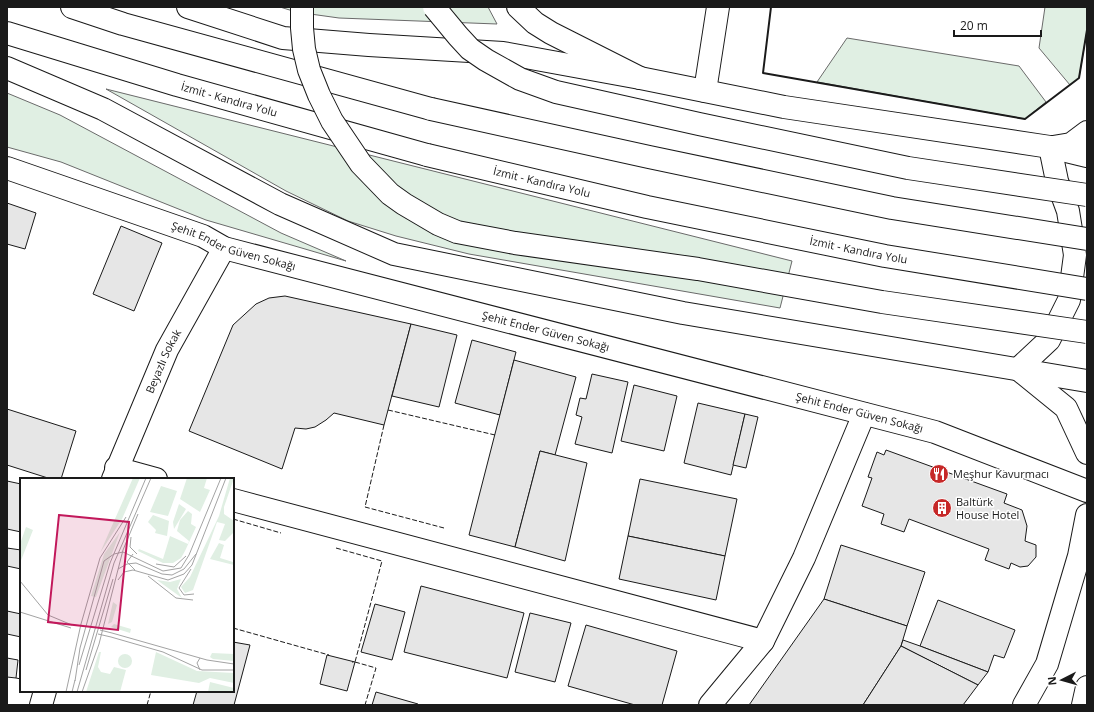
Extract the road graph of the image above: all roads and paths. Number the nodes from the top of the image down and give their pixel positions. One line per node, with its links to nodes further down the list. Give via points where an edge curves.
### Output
1 (72, 7): 16 (main road, bridge, via 130,26 431,109 892,208)
2 (188, 7): 9 (main road, via 283,38 503,53)
3 (302, 7): 19 (main road, bridge, via 304,49 309,70 332,121 361,164 390,194 404,204 457,232 515,243 698,269 882,302)
4 (434, 7): 15 (main road, bridge, via 470,49 520,80 556,92 908,168)
5 (518, 7): 9 (main road, via 535,23 551,33)
6 (718, 7): 10 (main road)
7 (7, 33): 18 (main road, İzmit - Kandıra Yolu, bridge, via 177,85 427,155 647,207 885,256)
8 (7, 68): 20 (main road, via 103,109 280,204 394,254 683,313)
9 (640, 78): 10 (main road)
10 (705, 91): 12 (main road, via 784,107)
11 (1087, 132): 12 (main road, via 1071,144)
12 (1050, 147): 13 (main road); 20 (main road, via 1057,181 1068,211 1075,255 1069,300 1049,340)
13 (1087, 156)
14 (7, 168): 17 (main road, Şehit Ender Güven Sokağı, via 203,236)
15 (1087, 195)
16 (1087, 239)
17 (224, 248): 22 (main road, Şehit Ender Güven Sokağı); 24 (main road, Beyazlı Sokak, via 167,350)
18 (1087, 289)
19 (1087, 332)
20 (1018, 369): 21 (main road); 23 (main road, via 1066,408)
21 (1087, 381)
22 (864, 414): 26 (main road, Şehit Ender Güven Sokağı, via 935,432); 29 (main road, via 804,558)
23 (1087, 453)
24 (115, 474): 25 (main road)
25 (148, 478)
26 (1087, 491)
27 (234, 500): 29 (main road)
28 (1087, 515): 34 (main road, via 1079,556 1047,664)
29 (763, 641): 33 (main road)
30 (1087, 687): 35 (main road)
31 (45, 692): 32 (main road)
32 (41, 705)
33 (710, 705)
34 (1024, 705)
35 (1083, 705)

